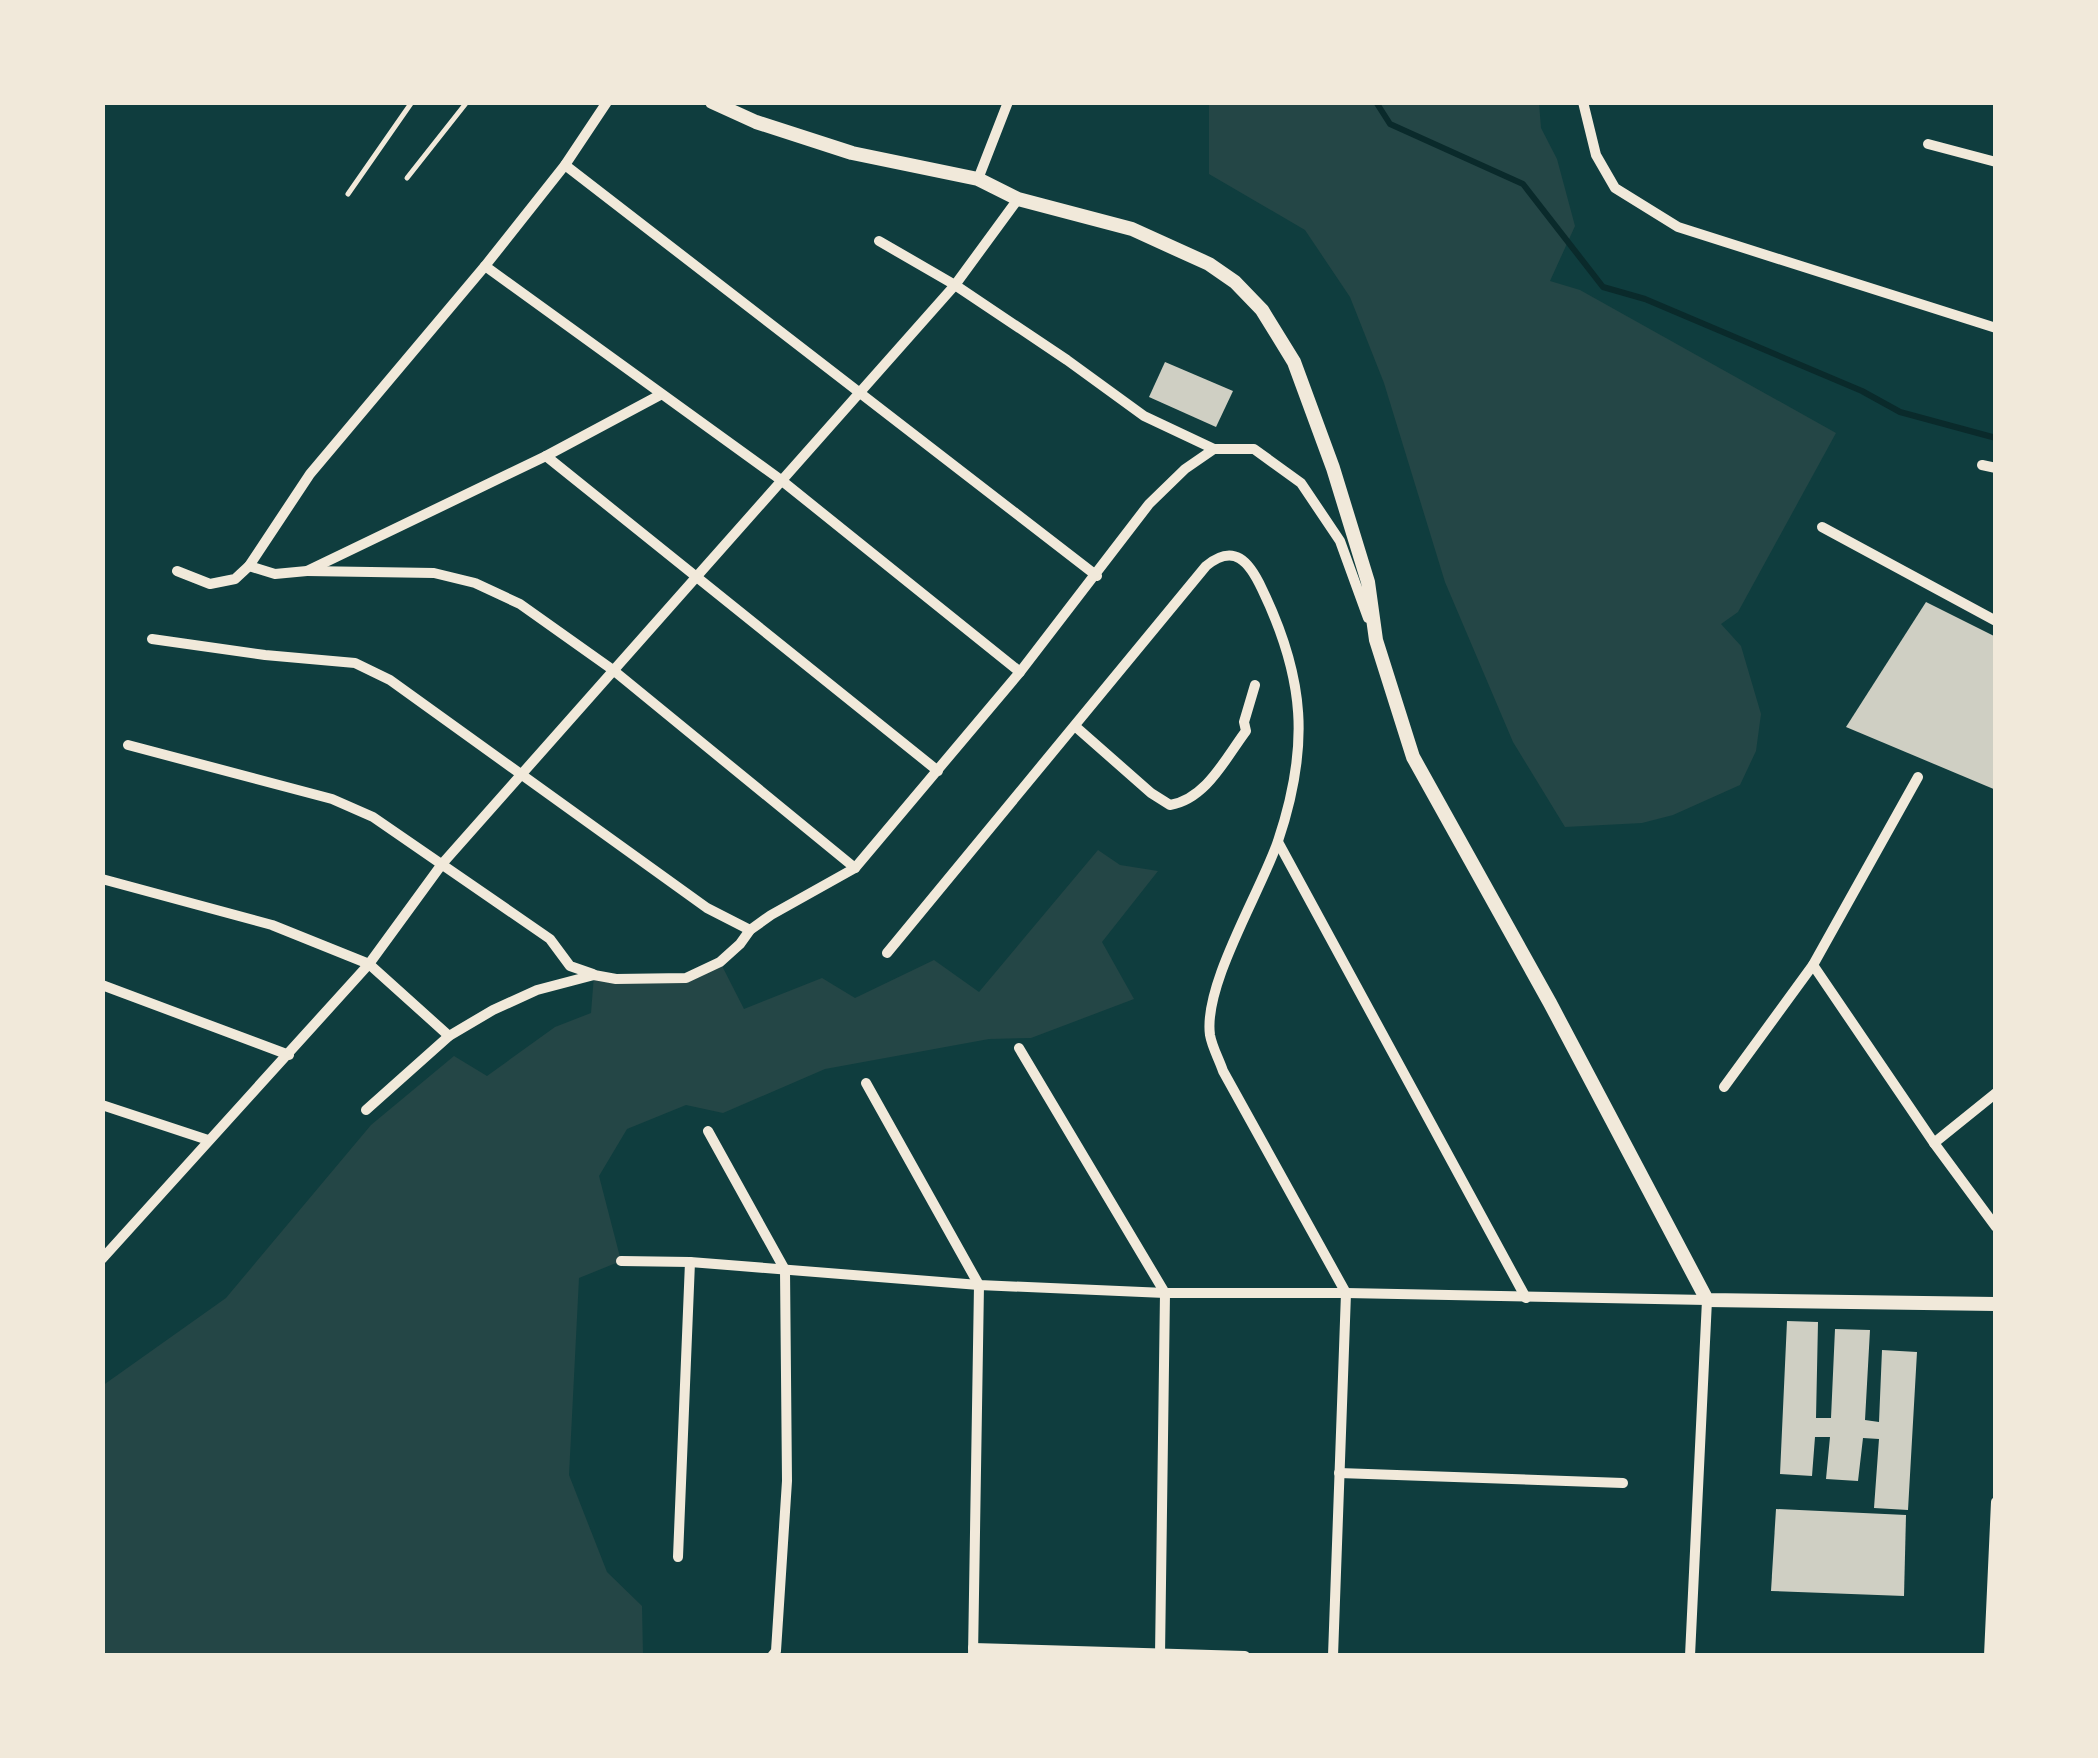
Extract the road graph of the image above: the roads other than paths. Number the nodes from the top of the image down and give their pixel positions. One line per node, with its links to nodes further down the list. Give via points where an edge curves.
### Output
1 (412, 102): 12 (lane)
2 (467, 102): 10 (lane)
3 (607, 102): 9 (street)
4 (712, 102): 11 (street, via 852,154)
5 (1008, 102): 11 (street)
6 (1583, 102): 17 (street, via 1596,155 1616,188 1678,226)
7 (1928, 144): 8 (street)
8 (1996, 162)
9 (565, 165): 15 (street); 18 (street)
10 (406, 178)
11 (978, 179): 13 (street)
12 (348, 194)
13 (1018, 199): 16 (street); 33 (street, via 1175,246 1235,282 1262,310 1294,362 1333,468 1368,582)
14 (879, 241): 16 (street)
15 (485, 266): 19 (street); 26 (street, via 310,474)
16 (955, 286): 18 (street); 20 (street, via 1144,416)
17 (1996, 328)
18 (859, 395): 24 (street); 30 (street)
19 (660, 396): 21 (street); 24 (street)
20 (1214, 449): 30 (street, via 1149,504); 33 (street, via 1254,450 1308,491 1340,541)
21 (546, 456): 28 (street); 29 (street)
22 (1982, 465): 23 (street)
23 (1996, 468)
24 (781, 480): 29 (street); 35 (street)
25 (1822, 526): 31 (street)
26 (249, 566): 27 (street, via 235,579 210,584); 28 (street, via 275,574)
27 (177, 571)
28 (307, 571): 34 (street, via 434,573 474,582 520,604)
29 (699, 576): 34 (street); 39 (street)
30 (1097, 576): 35 (street)
31 (1996, 621)
32 (152, 638): 40 (street, via 355,663 413,694)
33 (1376, 640): 74 (street, via 1426,786)
34 (613, 670): 40 (street); 44 (street)
35 (1020, 672): 39 (street)
36 (1255, 685): 37 (street, via 1246,731 1186,802 1170,805 1151,794)
37 (1076, 727): 42 (street, via 1206,566 1232,554 1256,578 1297,681 1296,774); 47 (street)
38 (128, 746): 43 (street, via 332,798)
39 (938, 771): 44 (street)
40 (523, 774): 43 (street); 46 (street, via 707,908)
41 (1918, 778): 49 (street)
42 (1278, 842): 72 (street, via 1210,1006 1210,1036); 73 (street)
43 (442, 864): 48 (street); 50 (street, via 550,939 570,966)
44 (854, 868): 46 (street)
45 (102, 879): 48 (street, via 272,924)
46 (750, 930): 50 (street, via 720,962 686,978)
47 (887, 953)
48 (369, 964): 52 (street); 54 (street)
49 (1813, 965): 56 (street); 62 (street)
50 (594, 975): 52 (street, via 537,990)
51 (102, 984): 54 (street)
52 (449, 1036): 59 (street)
53 (1019, 1048): 71 (street)
54 (289, 1054): 61 (street)
55 (866, 1083): 70 (street)
56 (1724, 1086)
57 (1996, 1093): 62 (street)
58 (102, 1105): 61 (street)
59 (366, 1110)
60 (708, 1131): 69 (street)
61 (208, 1140): 65 (street)
62 (1934, 1143): 63 (street)
63 (1996, 1227)
64 (102, 1240): 65 (street)
65 (116, 1246): 66 (street)
66 (102, 1259)
67 (621, 1261): 68 (street)
68 (690, 1262): 69 (street); 79 (street)
69 (785, 1270): 70 (street); 82 (street, via 787,1481 782,1598)
70 (980, 1284): 71 (street); 80 (street)
71 (1165, 1293): 72 (street); 81 (street)
72 (1346, 1293): 73 (street); 76 (street)
73 (1526, 1298): 74 (street)
74 (1707, 1300): 75 (street); 85 (street)
75 (1996, 1304)
76 (1340, 1473): 77 (street); 84 (street)
77 (1623, 1484)
78 (1996, 1502): 86 (street)
79 (678, 1557)
80 (973, 1652): 81 (street)
81 (1160, 1654): 83 (street)
82 (772, 1656)
83 (1246, 1656)
84 (1333, 1656)
85 (1690, 1656)
86 (1989, 1656)

